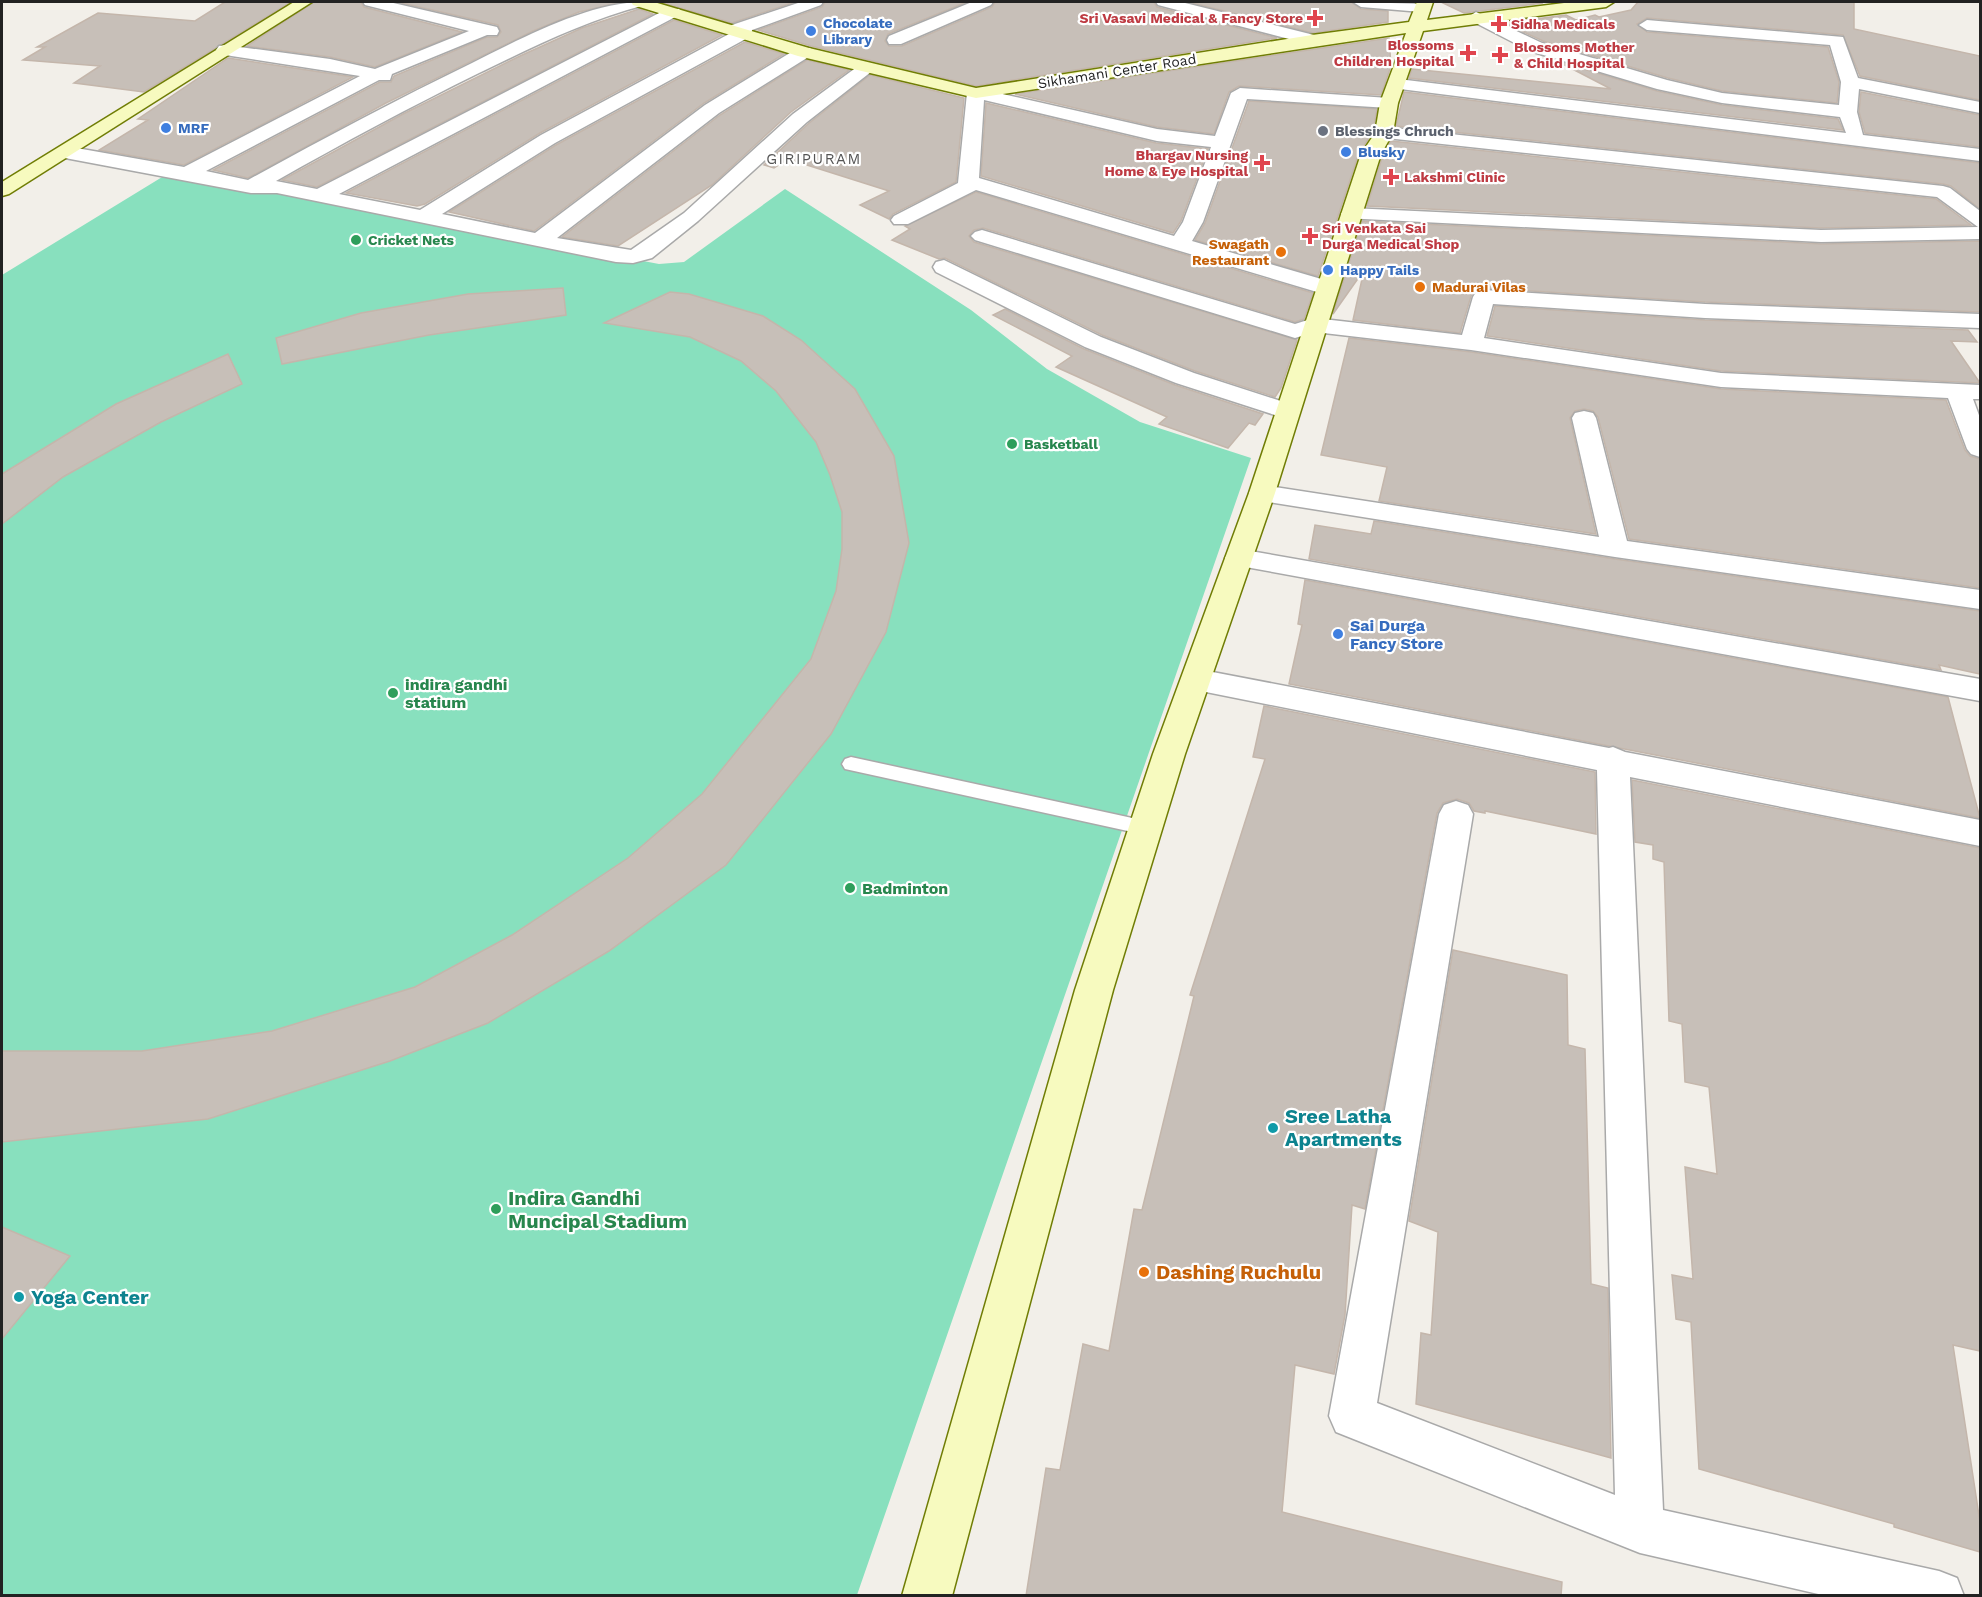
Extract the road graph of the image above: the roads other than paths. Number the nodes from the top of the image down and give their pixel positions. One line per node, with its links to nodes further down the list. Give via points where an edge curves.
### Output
1 (304, 2): 18 (street)
2 (370, 2): 13 (street)
3 (639, 2): 10 (street, Sikhamani Center Road); 15 (street, via 604,9)
4 (815, 2): 14 (street)
5 (985, 2): 16 (street)
6 (1164, 2): 17 (street)
7 (1361, 2): 9 (street)
8 (1606, 2): 11 (street, Sikhamani Center Road)
9 (1421, 11): 11 (street, Sikhamani Center Road); 17 (street, Sikhamani Center Road); 25 (street)
10 (673, 12): 14 (street, Sikhamani Center Road); 36 (street)
11 (1476, 17): 27 (street, via 1536,47 1663,85 1722,98)
12 (1647, 25): 22 (street, via 1837,41)
13 (485, 30): 15 (street); 21 (street)
14 (740, 31): 19 (street, Sikhamani Center Road); 38 (street, via 548,139)
15 (532, 40): 23 (street)
16 (895, 40)
17 (1312, 40): 24 (street, Sikhamani Center Road)
18 (225, 50): 21 (street, via 330,64); 30 (street)
19 (804, 52): 20 (street, Sikhamani Center Road); 43 (street, via 712,109)
20 (867, 68): 24 (street, Sikhamani Center Road); 43 (street, via 800,118 692,217 644,254 616,256)
21 (375, 75): 23 (street); 32 (street)
22 (1850, 82): 26 (street); 27 (street)
23 (436, 87): 34 (street)
24 (976, 93): 29 (street, via 1157,135); 33 (street)
25 (1390, 107): 28 (street); 29 (street, via 1240,93); 37 (street); 40 (street, via 1944,192)
26 (1980, 107)
27 (1848, 112): 28 (street)
28 (1857, 140): 31 (street)
29 (1221, 143): 44 (street, via 1193,222)
30 (65, 152): 32 (street); 35 (street)
31 (1980, 155)
32 (187, 173): 34 (street)
33 (968, 181): 39 (street, via 968,186); 44 (street)
34 (251, 187): 36 (street, via 277,187)
35 (2, 190)
36 (316, 197): 38 (street)
37 (1351, 214): 41 (street, via 1821,236); 46 (street)
38 (425, 216): 43 (street)
39 (901, 220)
40 (1980, 221)
41 (1980, 233)
42 (982, 236): 48 (street, via 1295,331)
43 (540, 240)
44 (1179, 244): 46 (street)
45 (944, 267): 51 (street, via 1093,342 1185,378)
46 (1328, 288): 48 (street)
47 (1980, 321): 49 (street, via 1706,311 1484,297)
48 (1314, 325): 49 (street); 51 (street)
49 (1471, 343): 50 (street, via 1721,380)
50 (1969, 392): 53 (street)
51 (1287, 411): 54 (street)
52 (1584, 418): 55 (street)
53 (1980, 449)
54 (1262, 493): 55 (street); 56 (street)
55 (1615, 548): 57 (street)
56 (1239, 558): 58 (street); 59 (street)
57 (1980, 600)
58 (1197, 680): 60 (street); 63 (street)
59 (1980, 691)
60 (1613, 759): 64 (street); 65 (street)
61 (851, 764): 63 (lane)
62 (1456, 814): 65 (street, via 1352,1416)
63 (1146, 828): 66 (street, via 1095,990)
64 (1980, 833)
65 (1640, 1529): 67 (street)
66 (927, 1596)
67 (1939, 1596)

